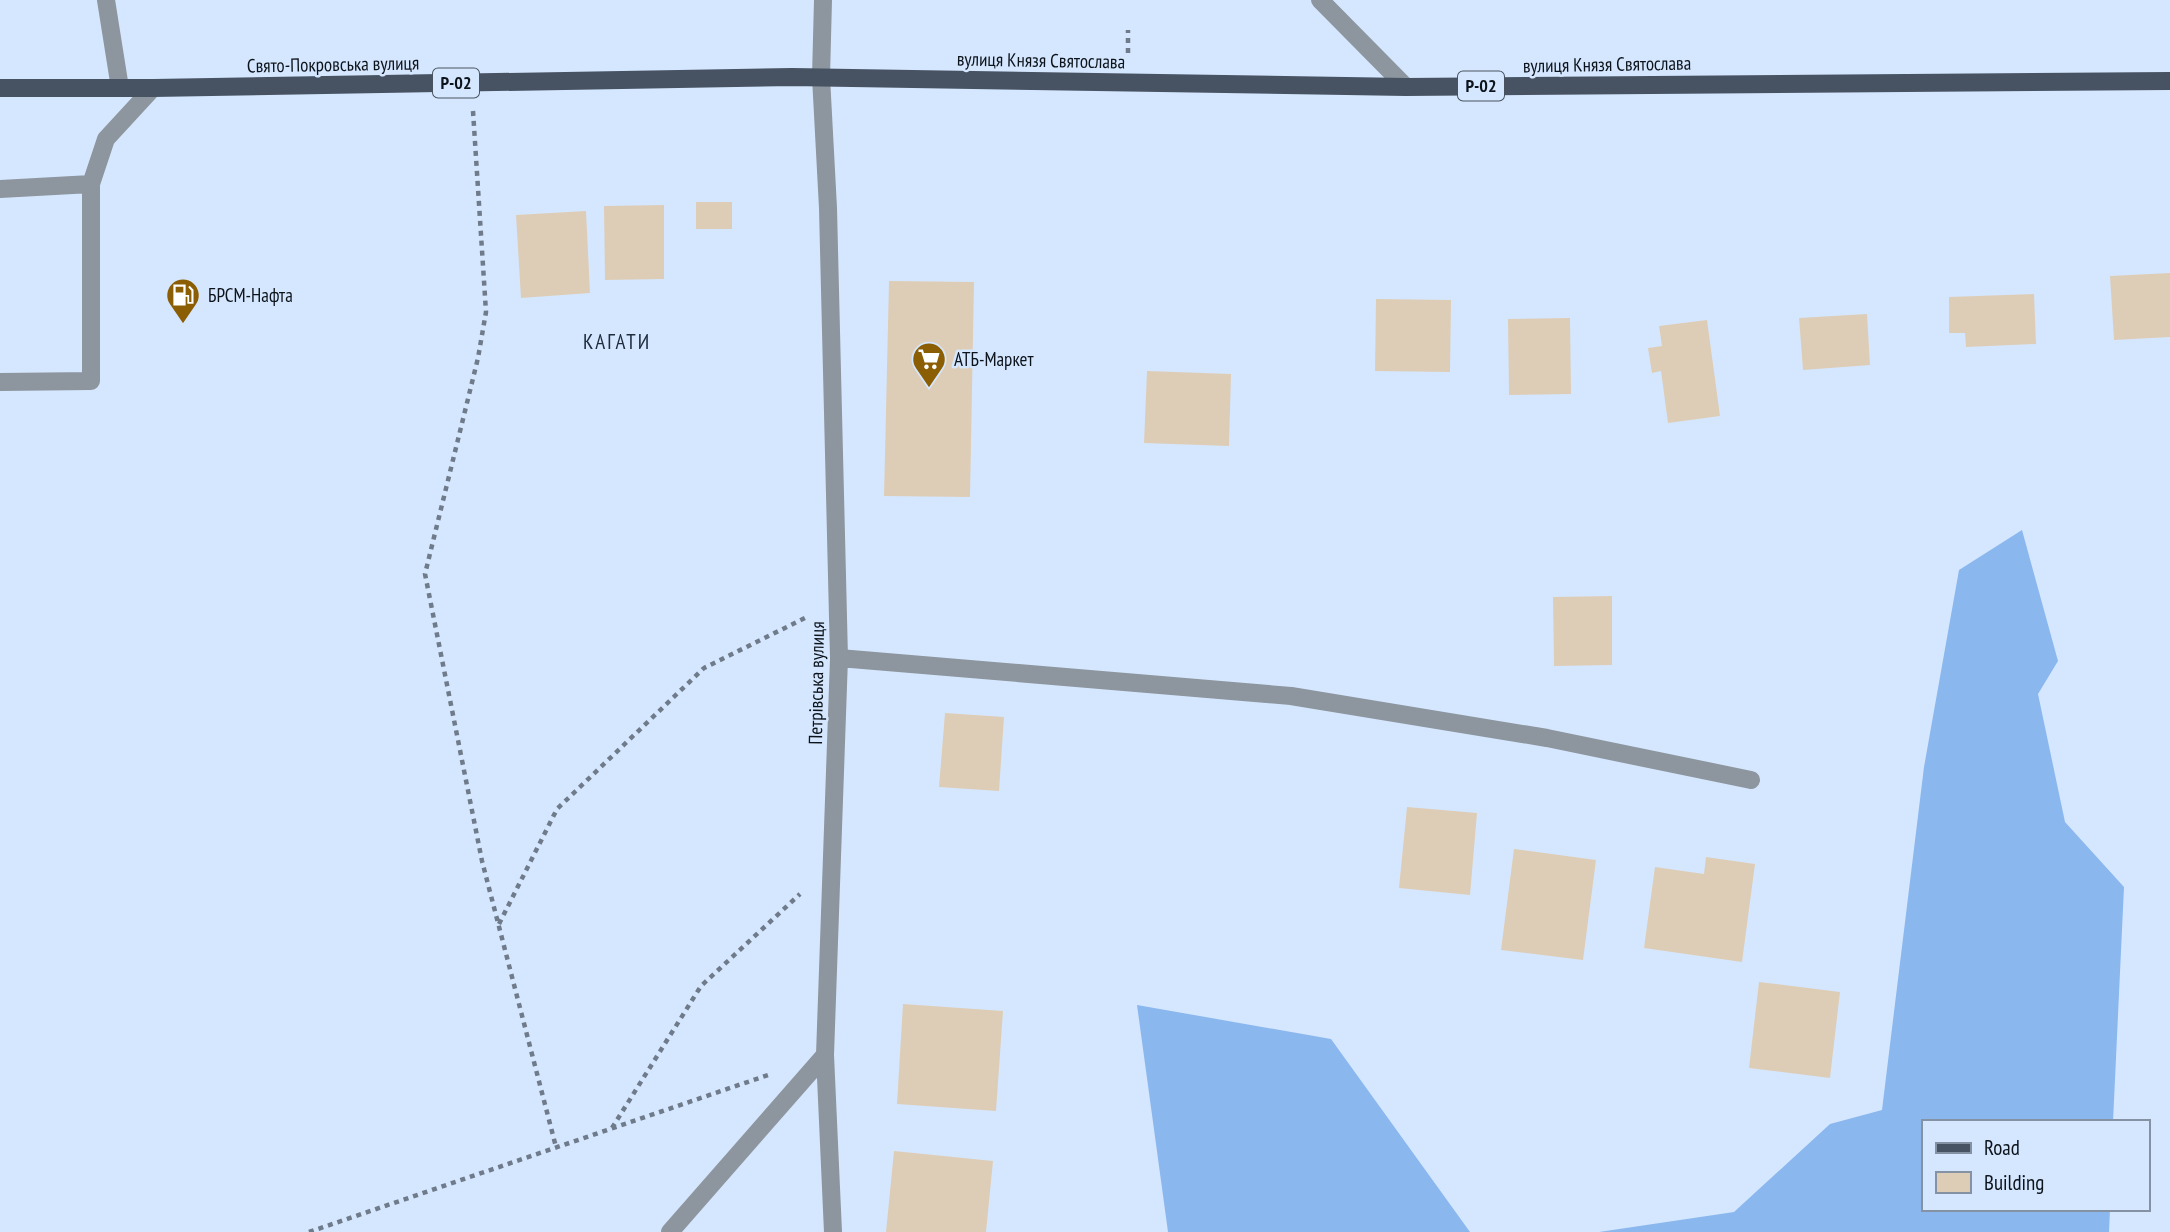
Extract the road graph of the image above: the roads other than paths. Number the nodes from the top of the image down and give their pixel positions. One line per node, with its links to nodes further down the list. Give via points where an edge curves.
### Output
1 (106, 0): 9 (street)
2 (823, 0): 5 (street, Петрівська вулиця)
3 (1320, 0): 7 (street)
4 (792, 77): 5 (main road, вулиця Князя Святослава / Р-02); 10 (main road, Свято-Покровська вулиця / Р-02)
5 (821, 77): 7 (main road, вулиця Князя Святослава / Р-02); 14 (street, Петрівська вулиця)
6 (2170, 80): 7 (main road, вулиця Князя Святослава / Р-02)
7 (1406, 87)
8 (0, 88): 9 (main road, Свято-Покровська вулиця / Р-02)
9 (120, 88): 10 (main road, Свято-Покровська вулиця / Р-02)
10 (153, 88): 11 (street, via 106,139)
11 (92, 184): 12 (street); 13 (street, via 92,381)
12 (0, 189)
13 (0, 382)
14 (839, 658): 15 (street, via 1291,696 1547,738); 16 (street, Петрівська вулиця)
15 (1751, 780)
16 (825, 1055): 17 (street); 18 (street, Петрівська вулиця)
17 (670, 1232)
18 (833, 1232)

